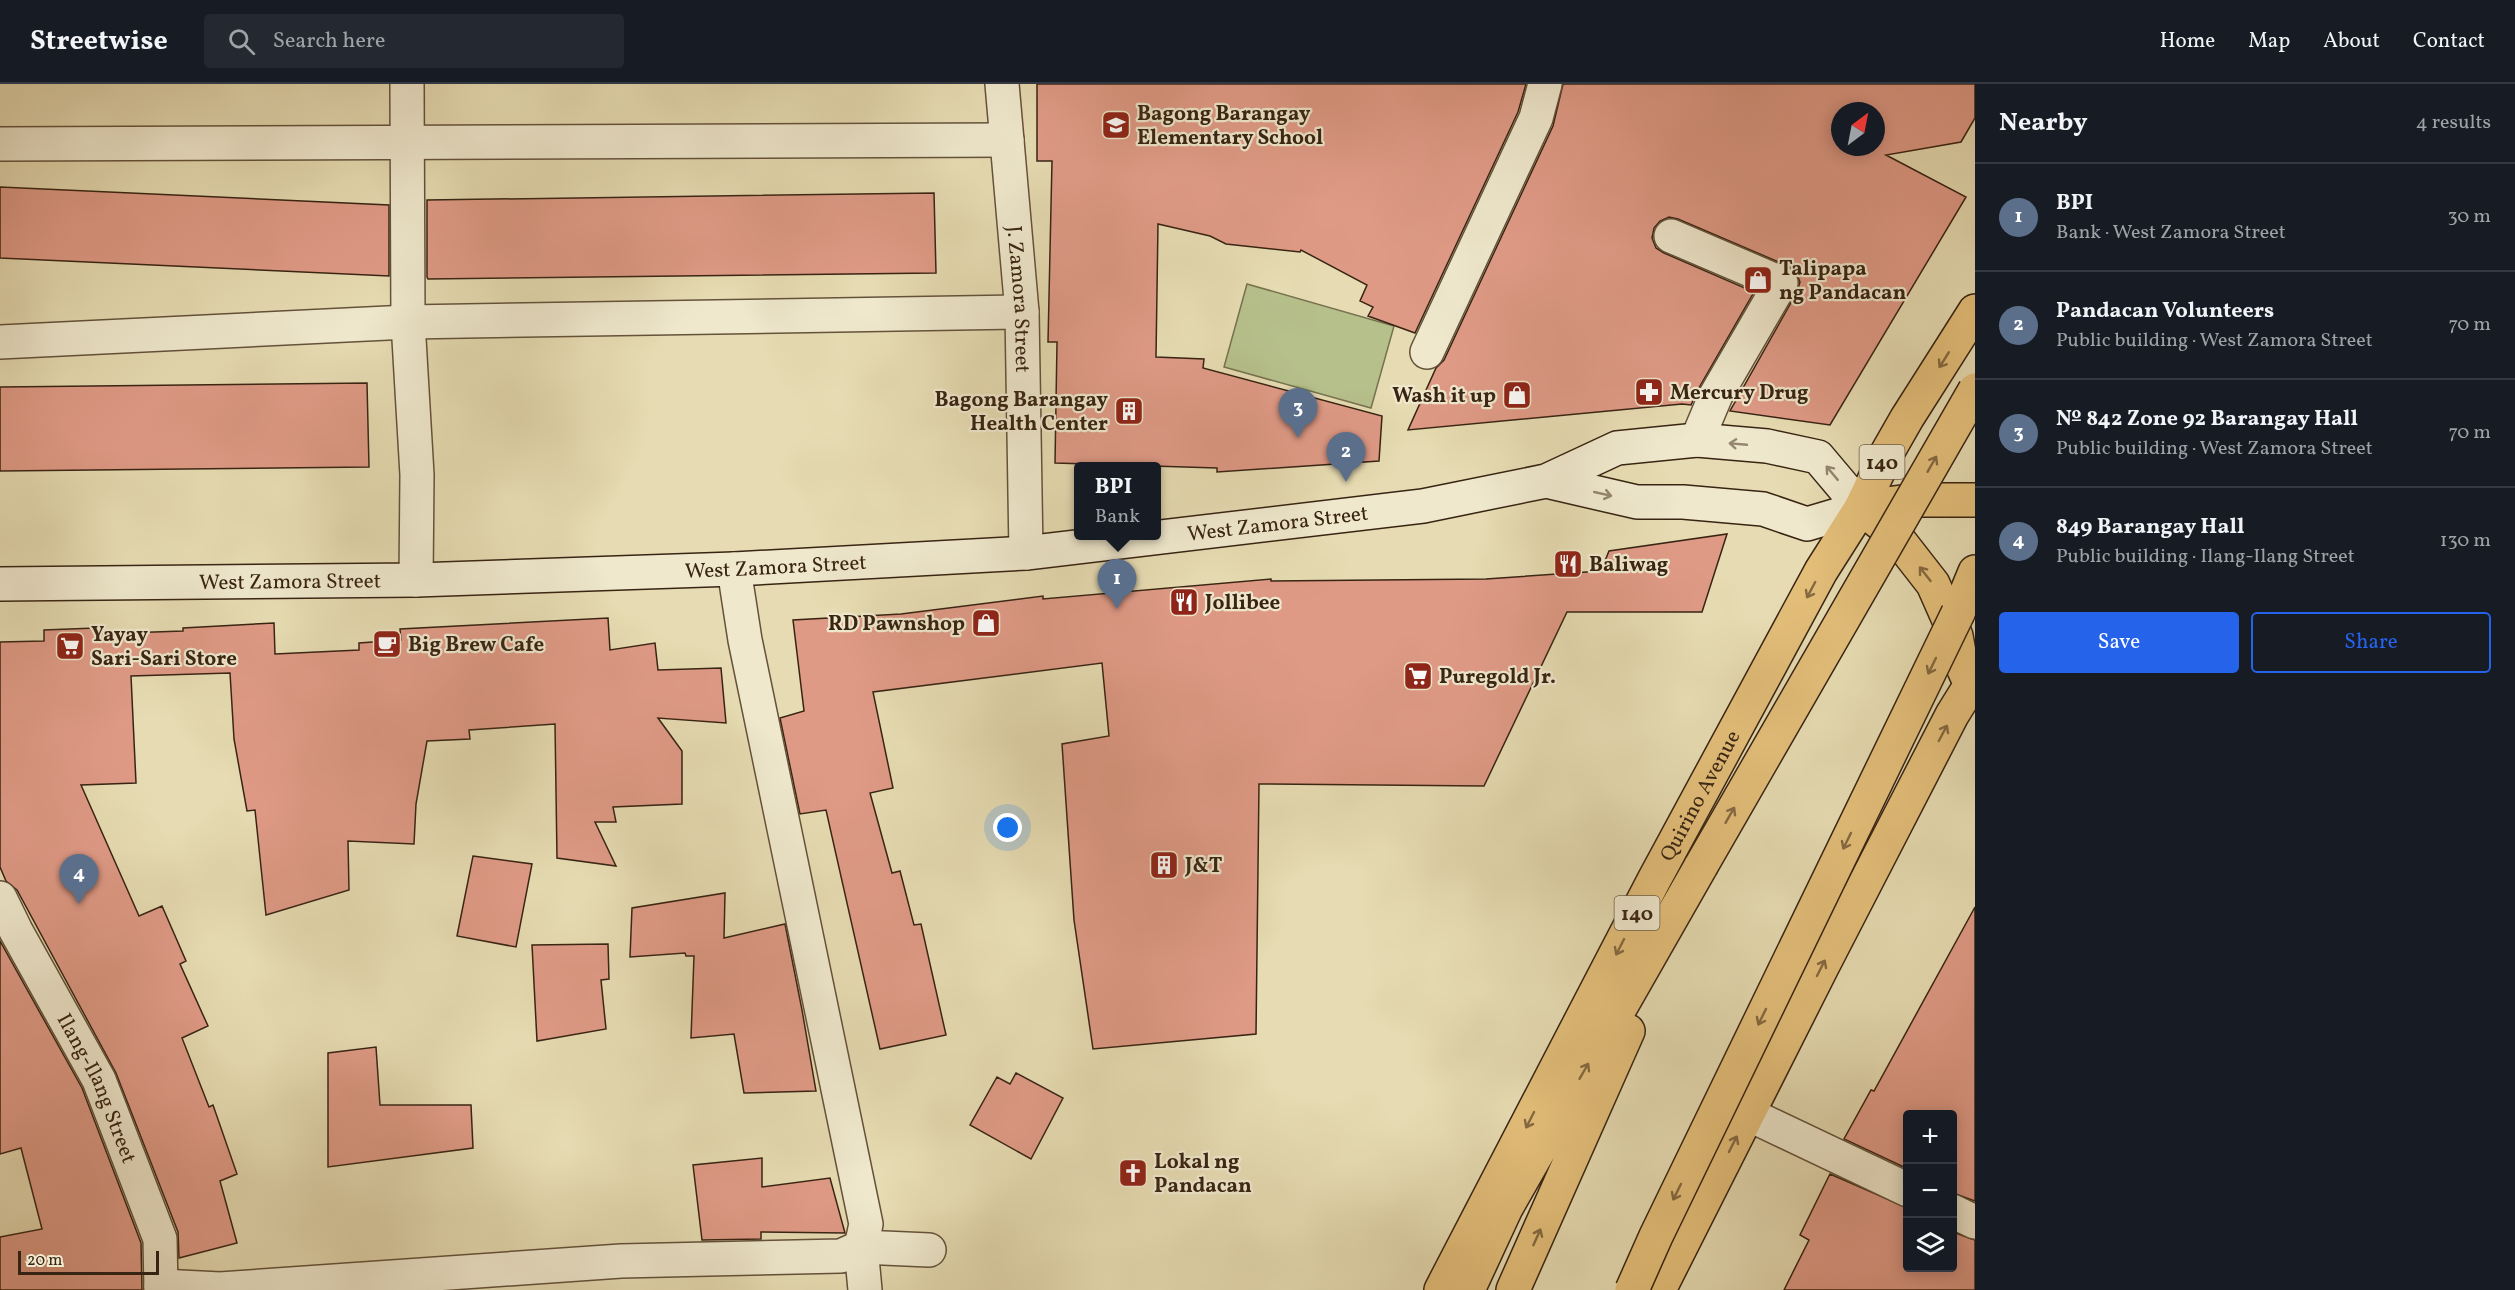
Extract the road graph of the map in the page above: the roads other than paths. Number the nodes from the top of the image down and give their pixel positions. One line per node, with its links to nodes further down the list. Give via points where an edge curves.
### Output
1 (407, 84): 5 (street)
2 (1002, 84): 4 (street, J. Zamora Street)
3 (1545, 84): 12 (street, via 1536,118)
4 (1007, 140): 5 (street); 9 (street, J. Zamora Street)
5 (407, 143): 6 (street); 10 (street)
6 (0, 144)
7 (1671, 236): 14 (street, via 1781,283 1716,395)
8 (1975, 311): 17 (main road, Quirino Avenue / 140, one-way to 17, via 1907,418)
9 (1022, 312): 10 (street); 20 (street, J. Zamora Street)
10 (408, 322): 11 (street); 23 (street, via 417,475)
11 (0, 342)
12 (1427, 352)
13 (1975, 390): 26 (main road, one-way to 13, bridge)
14 (1697, 440): 15 (street, West Zamora Street, via 1617,448); 17 (street, West Zamora Street, one-way to 14, via 1818,457 1767,446)
15 (1546, 481): 17 (street, West Zamora Street, one-way to 17, via 1637,502 1762,509 1807,524); 18 (street, West Zamora Street, via 1385,512)
16 (1975, 500): 17 (main road, via 1917,500)
17 (1861, 507): 25 (main road, one-way to 17, via 1961,663 1956,636 1933,584 1894,534); 36 (main road, Quirino Avenue / 140, one-way to 36, via 1821,571 1654,880)
18 (1161, 538)
19 (1140, 540): 20 (street, West Zamora Street)
20 (1026, 553): 21 (street, West Zamora Street)
21 (734, 569): 23 (street, West Zamora Street); 32 (street, via 745,640 866,1224)
22 (1975, 572): 39 (main road, one-way to 39, bridge)
23 (416, 580): 24 (street, West Zamora Street)
24 (0, 584)
25 (1973, 682): 28 (main road, one-way to 25, via 1917,783)
26 (1701, 866): 37 (main road, one-way to 26, via 1506,1208); 38 (main road, one-way to 26)
27 (0, 898): 34 (street, Ilang-Ilang Street, via 99,1080 160,1239)
28 (1748, 1114): 29 (street); 40 (main road, one-way to 28)
29 (1903, 1188)
30 (1957, 1213): 31 (street)
31 (1975, 1222)
32 (861, 1247): 33 (street); 34 (street, via 841,1256 621,1261 220,1289); 35 (street)
33 (929, 1250)
34 (161, 1288)
35 (865, 1290)
36 (1441, 1290)
37 (1468, 1290)
38 (1513, 1290)
39 (1632, 1290)
40 (1659, 1290)

